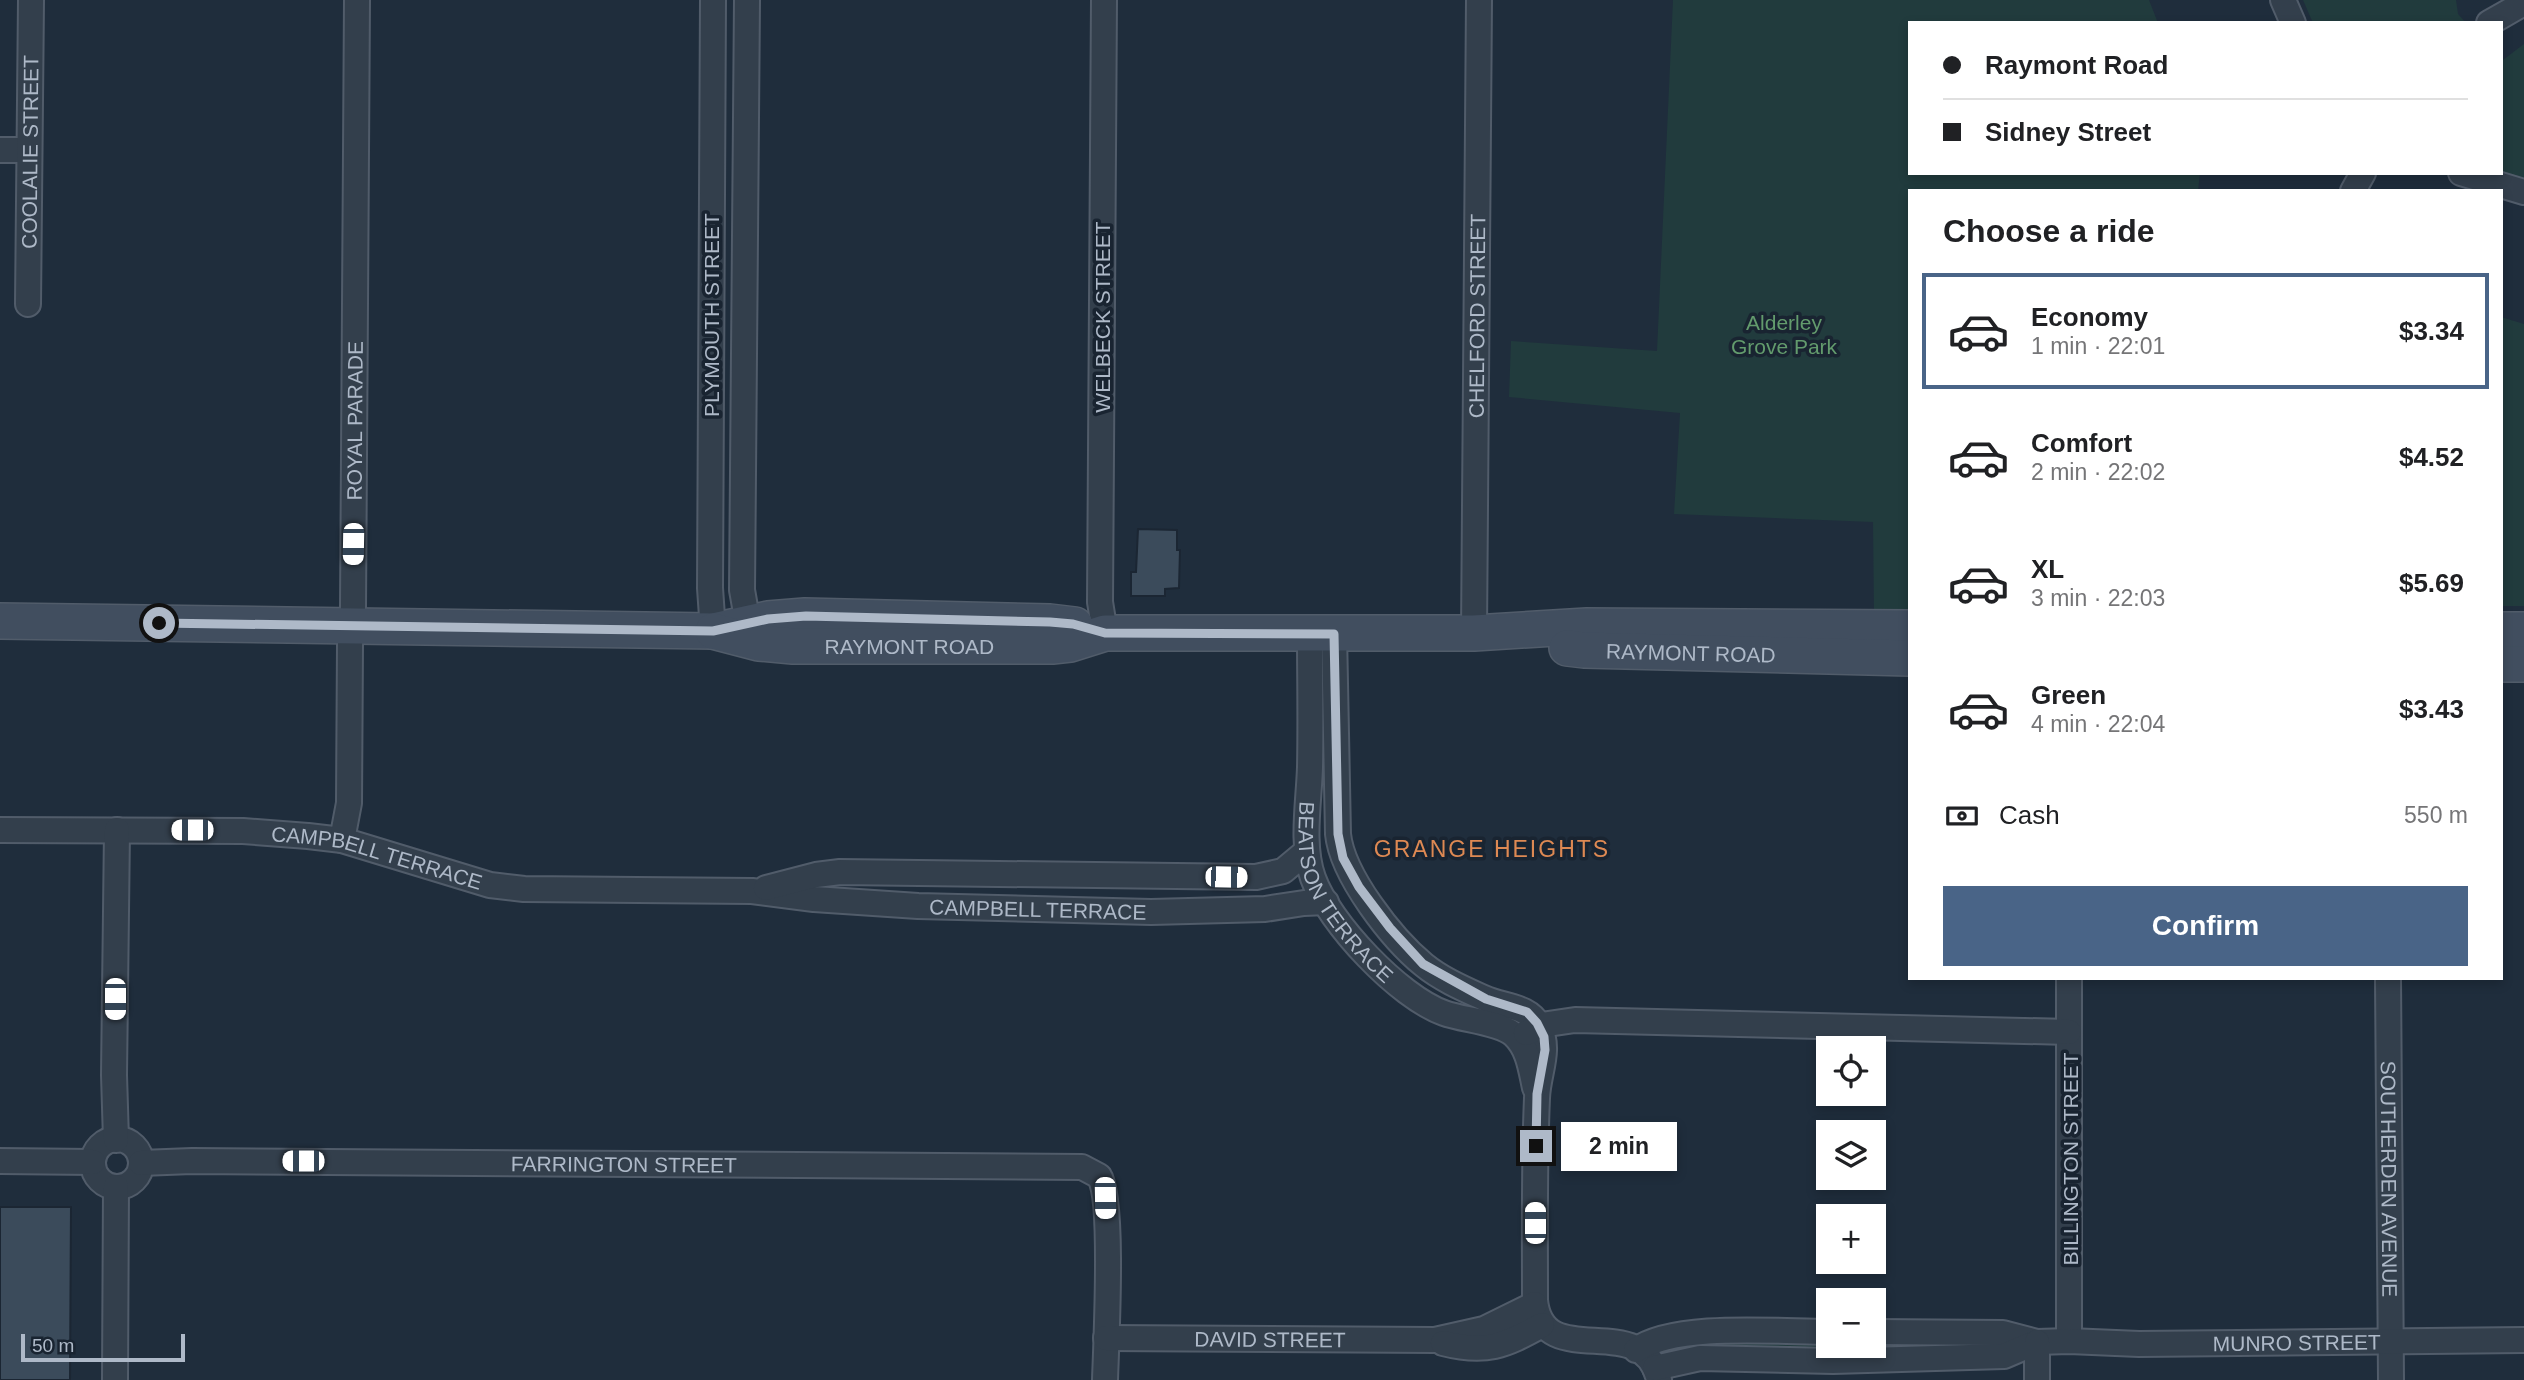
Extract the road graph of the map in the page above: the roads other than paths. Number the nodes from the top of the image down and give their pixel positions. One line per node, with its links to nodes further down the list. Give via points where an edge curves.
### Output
1 (31, 0): 12 (street, COOLALIE STREET)
2 (357, 0): 18 (street, ROYAL PARADE)
3 (713, 0): 22 (street, PLYMOUTH STREET)
4 (747, 0): 17 (street, PLYMOUTH STREET, via 742,590)
5 (1104, 0): 23 (street, WELBECK STREET, via 1100,602)
6 (1479, 0): 24 (street, CHELFORD STREET)
7 (2283, 0): 10 (street)
8 (2524, 3): 9 (street)
9 (2493, 13)
10 (2292, 21)
11 (0, 150): 12 (street)
12 (28, 150): 15 (street, COOLALIE STREET)
13 (2468, 175): 14 (street)
14 (2524, 192)
15 (28, 304)
16 (0, 621): 18 (main road, RAYMONT ROAD)
17 (751, 622): 22 (main road, RAYMONT ROAD); 23 (main road, RAYMONT ROAD, via 806,616 1050,622)
18 (352, 625): 22 (main road, RAYMONT ROAD); 33 (street, ROYAL PARADE, via 349,803)
19 (1908, 628): 24 (main road, RAYMONT ROAD, via 1587,626)
20 (2503, 630): 21 (main road)
21 (2524, 630)
22 (713, 631): 23 (main road, RAYMONT ROAD, via 760,643 806,647 1052,646)
23 (1105, 633): 25 (main road, RAYMONT ROAD)
24 (1474, 633): 25 (main road, RAYMONT ROAD); 26 (main road, RAYMONT ROAD, via 1584,650)
25 (1322, 634): 29 (street, BEATSON TERRACE); 30 (street, BEATSON TERRACE)
26 (1908, 658)
27 (2503, 664): 28 (main road)
28 (2524, 664)
29 (1310, 767): 30 (street); 34 (street, BEATSON TERRACE)
30 (1337, 768): 41 (street, BEATSON TERRACE, via 1341,851 1366,897 1423,964 1486,999 1527,1012)
31 (0, 830): 32 (street, CAMPBELL TERRACE)
32 (117, 830): 33 (street, CAMPBELL TERRACE, via 243,831); 45 (street)
33 (342, 840): 36 (street, CAMPBELL TERRACE, via 475,881 513,888)
34 (1307, 851): 35 (street, CAMPBELL TERRACE, via 1279,873); 37 (street, BEATSON TERRACE)
35 (1252, 877): 36 (street, CAMPBELL TERRACE, via 839,872); 38 (street)
36 (752, 891): 38 (street, CAMPBELL TERRACE, via 918,906 1179,913)
37 (1326, 902): 38 (street, CAMPBELL TERRACE); 43 (street, BEATSON TERRACE, via 1369,958 1412,996 1444,1013 1505,1028)
38 (1259, 909)
39 (2069, 980): 42 (street, BILLINGTON STREET)
40 (2388, 980): 56 (street, SOUTHERDEN AVENUE)
41 (1539, 1027): 42 (street, via 1581,1020); 43 (street); 44 (street, via 1545,1050)
42 (2070, 1032): 55 (street, BILLINGTON STREET)
43 (1516, 1037): 44 (street, via 1528,1059)
44 (1537, 1094): 50 (street)
45 (116, 1139): 47 (street, via 100,1146); 48 (street, via 133,1146)
46 (0, 1161): 47 (street)
47 (93, 1162): 49 (street, via 99,1179)
48 (141, 1163): 49 (street, via 134,1180); 53 (street, FARRINGTON STREET, via 1088,1169 1102,1180 1105,1198)
49 (116, 1187): 60 (street)
50 (1538, 1315): 53 (street, DAVID STREET, via 1508,1342 1488,1348 1466,1349 1435,1340); 58 (street, via 1550,1333 1561,1337 1608,1341)
51 (1816, 1332): 58 (street, via 1686,1332)
52 (1886, 1332): 57 (street, via 2003,1333)
53 (1106, 1338): 61 (street)
54 (2524, 1340): 56 (street, MUNRO STREET)
55 (2069, 1341): 56 (street, MUNRO STREET); 57 (street)
56 (2391, 1341): 63 (street, SOUTHERDEN AVENUE)
57 (2037, 1342): 59 (street, via 2004,1356 1833,1361 1700,1358); 62 (street)
58 (1636, 1350): 59 (street)
59 (1657, 1374)
60 (114, 1380)
61 (1105, 1380)
62 (2037, 1380)
63 (2391, 1380)

